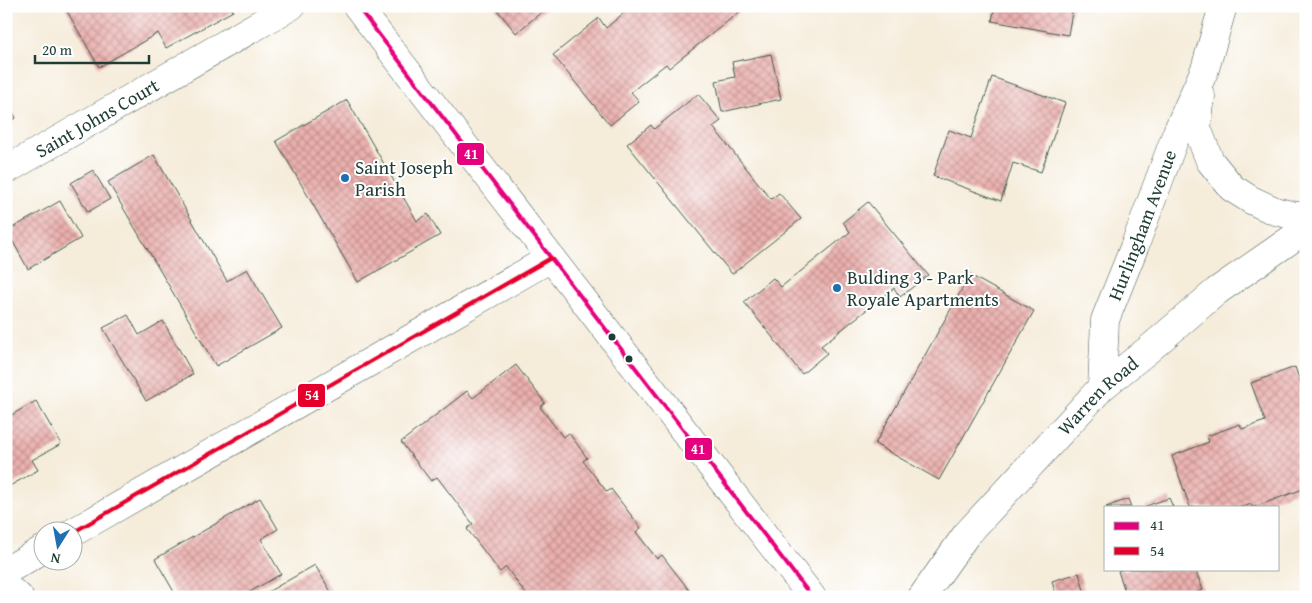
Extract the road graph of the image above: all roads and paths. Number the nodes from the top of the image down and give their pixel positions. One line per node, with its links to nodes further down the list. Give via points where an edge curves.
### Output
1 (291, 6): 5 (street, Saint Johns Court)
2 (357, 6): 8 (street)
3 (1222, 6): 4 (street, Hurlingham Avenue)
4 (1205, 70): 6 (street, Hurlingham Avenue, via 1197,128 1210,161 1232,188 1250,200 1275,211); 9 (street, Hurlingham Avenue, via 1177,132 1105,320)
5 (6, 170)
6 (1306, 215)
7 (1306, 231): 9 (street, Warren Road, via 1217,292)
8 (551, 258): 10 (street); 15 (street)
9 (1102, 387): 16 (street, Warren Road, via 966,535)
10 (82, 527)
11 (32, 556): 12 (street)
12 (6, 571)
13 (6, 587): 14 (street)
14 (19, 597)
15 (812, 597)
16 (922, 597)

